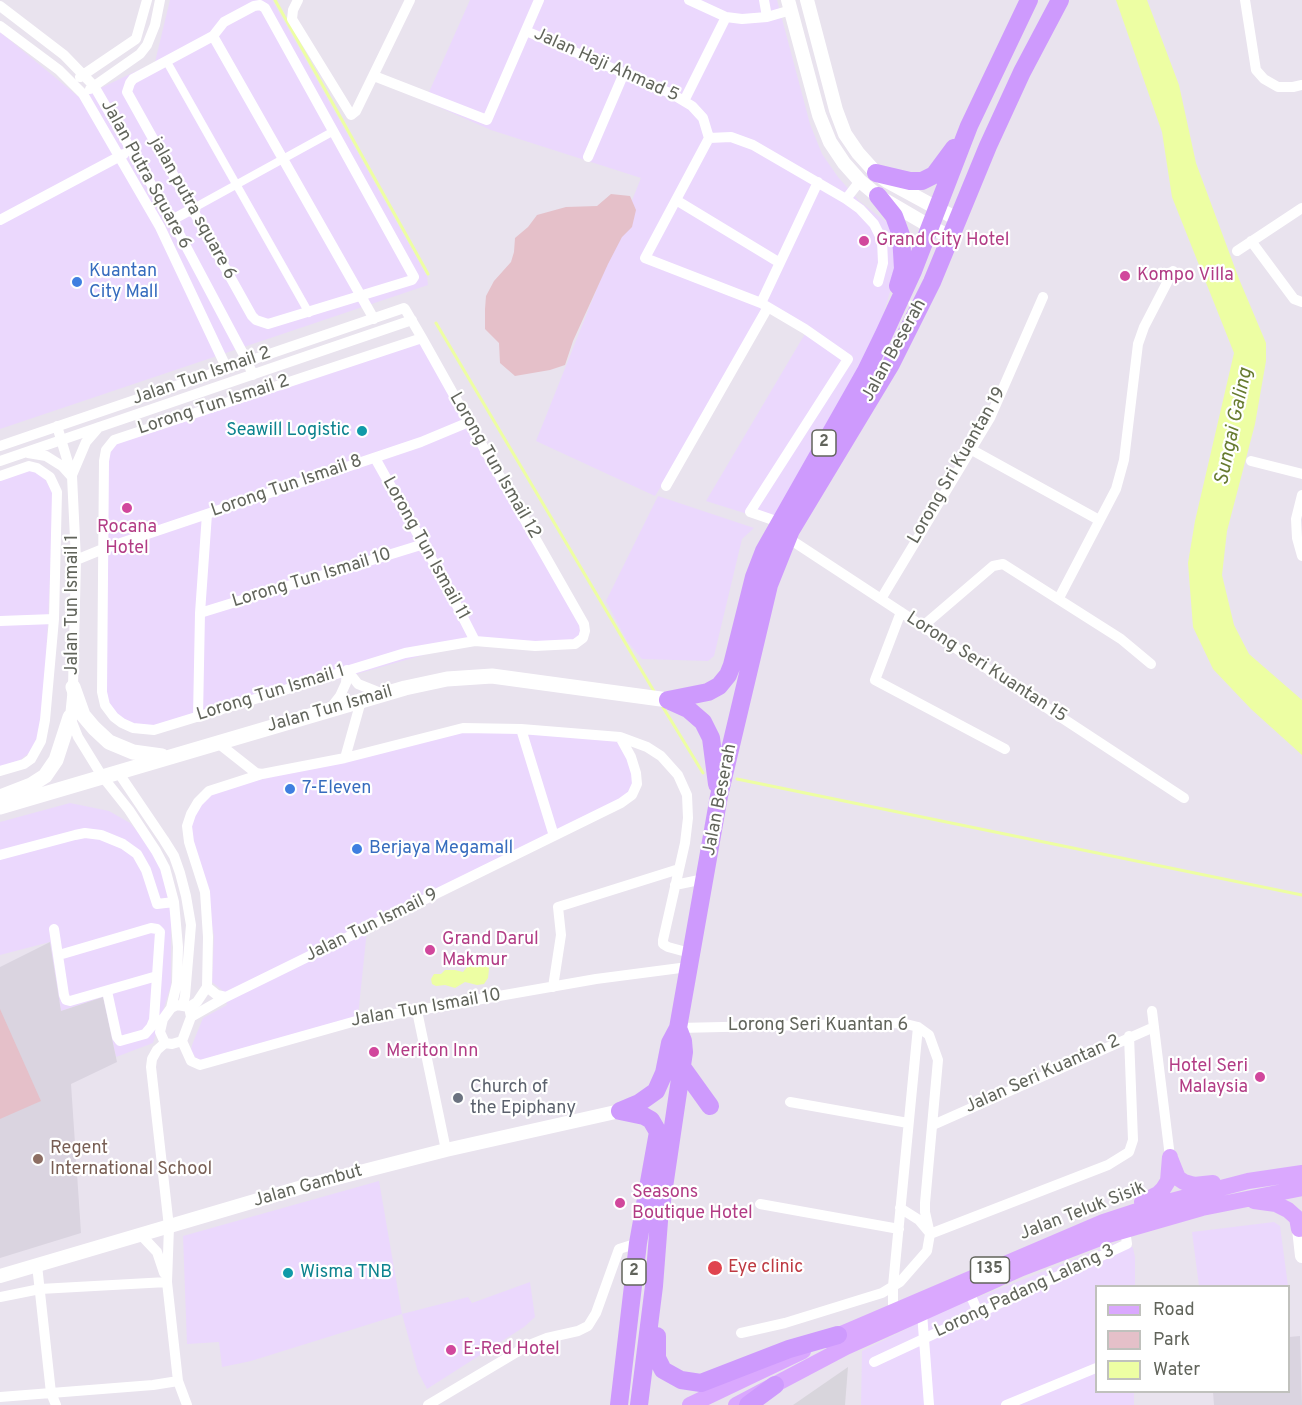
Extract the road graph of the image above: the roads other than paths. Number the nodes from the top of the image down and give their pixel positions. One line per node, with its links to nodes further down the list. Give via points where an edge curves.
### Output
1 (147, 0): 22 (street, via 136,39)
2 (160, 0): 19 (street, via 155,26)
3 (298, 0): 24 (street, via 292,19 350,114 356,111)
4 (410, 0): 24 (street)
5 (540, 0): 17 (street)
6 (689, 0): 15 (street)
7 (764, 0): 14 (street)
8 (807, 0): 37 (street, via 836,110)
9 (1060, 0): 46 (highway, Jalan Beserah, via 1022,72)
10 (1245, 0): 26 (street, via 1256,70 1264,80 1278,87)
11 (1025, 2): 30 (highway, Jalan Beserah / 2)
12 (789, 5): 14 (street); 37 (street, via 830,142 844,163)
13 (0, 6): 22 (street, Jalan Putra Square 6)
14 (767, 16): 15 (street)
15 (726, 17): 29 (street)
16 (0, 26): 25 (street, Jalan Putra Square 6)
17 (526, 31): 23 (street, Jalan Haji Ahmad 5); 24 (street, via 487,120)
18 (213, 36): 20 (street, jalan putra square 6); 31 (street, jalan putra square 6, via 224,22 254,6 265,8); 36 (street)
19 (140, 54): 21 (street); 27 (street)
20 (167, 62): 21 (street, jalan putra square 6); 39 (street)
21 (149, 71): 44 (street, jalan putra square 6, via 130,83 129,98)
22 (84, 73): 25 (street); 27 (street, Jalan Putra Square 6)
23 (624, 73): 29 (street, Jalan Haji Ahmad 5); 35 (street)
24 (374, 76)
25 (73, 82): 28 (street, Jalan Putra Square 6)
26 (1302, 85)
27 (94, 86): 28 (street); 33 (street, Jalan Putra Square 6)
28 (83, 94): 34 (street, Jalan Putra Square 6)
29 (684, 100): 32 (street, Jalan Haji Ahmad 5, via 703,118)
30 (969, 126): 37 (highway, via 934,175 922,181); 43 (highway, Jalan Beserah / 2)
31 (332, 132): 36 (street); 56 (street, jalan putra square 6, via 414,277)
32 (709, 138): 38 (street, via 741,140); 42 (street)
33 (132, 150): 34 (street); 48 (street, Jalan Putra Square 6)
34 (119, 157): 47 (street); 67 (street, Jalan Putra Square 6, via 160,227)
35 (588, 157)
36 (283, 159): 39 (street); 56 (street)
37 (868, 177): 40 (street); 41 (street); 43 (street, via 887,181)
38 (818, 182): 41 (street); 53 (street)
39 (236, 185): 44 (street); 61 (street)
40 (878, 196): 49 (street); 64 (highway, via 894,216 903,251 903,269)
41 (846, 199): 55 (street, via 874,224 882,240 883,263)
42 (676, 200): 53 (street); 59 (street, via 645,258)
43 (938, 208): 46 (street); 49 (highway, Jalan Beserah / 2)
44 (192, 209): 48 (street); 61 (street, jalan putra square 6, via 256,320 268,324)
45 (1301, 211): 51 (street)
46 (957, 219): 50 (highway, Jalan Beserah)
47 (0, 220)
48 (172, 220): 66 (street, Jalan Putra Square 6)
49 (931, 227): 50 (street); 64 (highway, Jalan Beserah / 2)
50 (950, 237): 87 (highway, Jalan Beserah / 2, via 891,364)
51 (1251, 241): 52 (street); 58 (street, via 1294,299)
52 (1238, 251)
53 (780, 263): 59 (street)
54 (1173, 271): 85 (street, via 1138,344 1124,460 1116,489)
55 (878, 282)
56 (361, 296): 61 (street, jalan putra square 6); 62 (street)
57 (1044, 297): 74 (street, Lorong Sri Kuantan 19)
58 (1302, 302)
59 (764, 305): 82 (street); 86 (street, via 848,359 750,512)
60 (404, 308): 62 (street, Jalan Tun Ismail 2); 63 (street, Lorong Tun Ismail 12)
61 (309, 313)
62 (374, 319): 66 (street, Jalan Tun Ismail 2)
63 (412, 320): 65 (street, Lorong Tun Ismail 12); 68 (street, Jalan Tun Ismail 2)
64 (884, 334): 86 (highway, Jalan Beserah / 2)
65 (422, 338): 69 (street, Lorong Tun Ismail 12); 89 (street, Lorong Tun Ismail 2, via 114,440 104,461)
66 (247, 361): 67 (street, Jalan Tun Ismail 2); 68 (street, Jalan Putra Square 6)
67 (227, 369): 70 (street, Jalan Tun Ismail 2)
68 (253, 375): 71 (street, Jalan Tun Ismail 2)
69 (469, 422): 76 (street, Lorong Tun Ismail 8); 98 (street, Lorong Tun Ismail 12)
70 (53, 425): 72 (street, Jalan Tun Ismail 1); 73 (street, Jalan Tun Ismail 2)
71 (99, 427): 72 (street, Jalan Tun Ismail 2); 81 (street, via 86,442)
72 (62, 440): 75 (street, Jalan Tun Ismail 2); 81 (street, Jalan Tun Ismail 1)
73 (0, 446)
74 (972, 450): 85 (street); 93 (street, Lorong Sri Kuantan 19)
75 (25, 452): 77 (street, Jalan Tun Ismail 2); 81 (street, via 46,456)
76 (375, 458): 84 (street, Lorong Tun Ismail 8); 88 (street, Lorong Tun Ismail 11)
77 (0, 461)
78 (1251, 461): 79 (street)
79 (1302, 474)
80 (0, 476): 96 (street, via 28,466 37,468 50,477 57,492)
81 (72, 476): 91 (street, Jalan Tun Ismail 1)
82 (666, 486)
83 (1302, 495): 90 (street, via 1296,519)
84 (207, 514): 89 (street, Lorong Tun Ismail 8); 95 (street)
85 (1099, 520): 92 (street)
86 (779, 522): 105 (highway, Jalan Beserah / 2, via 754,577 732,665 719,686 708,692)
87 (788, 538): 93 (street, Lorong Seri Kuantan 15); 120 (highway, Jalan Beserah / 2, via 767,594)
88 (424, 544): 95 (street, Lorong Tun Ismail 10); 100 (street, Lorong Tun Ismail 11)
89 (103, 549): 91 (street, Lorong Tun Ismail 8); 109 (street, Lorong Tun Ismail 1, via 105,705 122,723 146,731)
90 (1302, 556)
91 (76, 560): 103 (street, Jalan Tun Ismail 1)
92 (1059, 598): 99 (street, via 1004,564 993,566); 101 (street)
93 (881, 599): 94 (street, Lorong Seri Kuantan 15)
94 (901, 612): 99 (street, Lorong Seri Kuantan 15); 113 (street, via 875,680)
95 (201, 613): 109 (street)
96 (54, 620): 97 (street); 116 (street, via 41,741 31,759)
97 (0, 621)
98 (584, 624): 100 (street, Lorong Tun Ismail 1, via 583,638 575,644 535,646)
99 (923, 626): 122 (street, Lorong Seri Kuantan 15)
100 (475, 641): 102 (street, Lorong Tun Ismail 1, via 405,653)
101 (1152, 664)
102 (347, 670): 104 (street, via 358,684); 107 (street, via 346,683); 109 (street, Lorong Tun Ismail 1)
103 (73, 687): 108 (street, Jalan Tun Ismail 1); 114 (main road, via 83,715 109,742 133,752)
104 (384, 694): 105 (main road, Jalan Tun Ismail, via 447,679 492,676); 106 (main road, Jalan Tun Ismail)
105 (665, 699): 120 (highway, 2, via 688,709 703,722 711,738)
106 (361, 701): 107 (main road, Jalan Tun Ismail); 115 (street)
107 (329, 710): 112 (main road, Jalan Tun Ismail)
108 (69, 717): 119 (street); 121 (main road, via 57,760 45,776)
109 (198, 717)
110 (521, 729): 111 (street); 115 (street, via 463,728); 124 (street)
111 (621, 737): 124 (street, Jalan Tun Ismail 9, via 636,773 632,795); 126 (street, via 661,756 678,775 687,795 685,843)
112 (218, 743): 114 (main road, Jalan Tun Ismail); 118 (street)
113 (1005, 749)
114 (177, 755): 117 (main road, Jalan Tun Ismail)
115 (345, 758): 118 (street)
116 (0, 771)
117 (118, 772): 119 (main road, Jalan Tun Ismail); 132 (street, via 174,856 186,896)
118 (262, 774): 131 (street, via 209,791 188,820 189,842 205,892)
119 (102, 776): 123 (main road, Jalan Tun Ismail); 129 (street, via 156,851)
120 (719, 796): 127 (highway, Jalan Beserah / 2)
121 (0, 797)
122 (1184, 798)
123 (0, 807)
124 (554, 836): 139 (street, Jalan Tun Ismail 9)
125 (0, 855): 129 (street, via 85,833 101,835 137,854 157,904)
126 (679, 869): 128 (street); 137 (street, via 558,907 561,935)
127 (704, 879): 128 (street); 134 (highway, Jalan Beserah / 2)
128 (675, 885): 134 (street, via 663,944)
129 (174, 902): 140 (street, via 177,983)
130 (54, 929): 133 (street)
131 (208, 937): 132 (street); 136 (street)
132 (189, 938): 141 (street)
133 (59, 955): 135 (street, via 158,929); 138 (street, via 66,1000)
134 (689, 960): 137 (street, Jalan Tun Ismail 10); 147 (highway, Jalan Beserah / 2)
135 (157, 976): 138 (street); 144 (street)
136 (207, 987): 139 (street); 141 (street)
137 (553, 987): 142 (street, Jalan Tun Ismail 10)
138 (106, 991): 144 (street, via 120,1041 145,1034)
139 (226, 997): 141 (street, Jalan Tun Ismail 9)
140 (171, 1008): 141 (street, Jalan Tun Ismail 9, via 177,1005); 144 (street)
141 (187, 1010): 149 (street)
142 (417, 1011): 149 (street, Jalan Tun Ismail 10, via 356,1021 200,1065 191,1060); 157 (street)
143 (1152, 1011): 146 (street)
144 (158, 1021): 150 (street)
145 (918, 1027): 147 (street, Lorong Seri Kuantan 6, via 865,1023); 155 (street); 156 (street, Lorong Seri Kuantan 6, via 929,1035 938,1060)
146 (1154, 1027): 148 (street, Jalan Seri Kuantan 2); 158 (street)
147 (678, 1028): 151 (highway, Jalan Beserah / 2, via 683,1041); 154 (highway, 2, via 656,1090)
148 (1129, 1036): 156 (street, Jalan Seri Kuantan 2); 170 (street, Jalan Teluk Sisik, via 1133,1140 1129,1152 1108,1165)
149 (182, 1041): 150 (street)
150 (165, 1042): 168 (street, via 157,1050 151,1067)
151 (682, 1067): 153 (highway); 165 (highway, Jalan Beserah / 2)
152 (790, 1102): 155 (street)
153 (710, 1106)
154 (620, 1111): 157 (street, Jalan Gambut); 173 (highway, 2, via 644,1116 658,1132)
155 (908, 1123): 164 (street)
156 (933, 1125): 170 (street, via 925,1212)
157 (446, 1150): 168 (street, Jalan Gambut)
158 (1170, 1157): 160 (main road, via 1178,1178 1184,1182 1194,1185); 166 (main road, via 1168,1181 1158,1194)
159 (1302, 1173): 160 (main road, Jalan Teluk Sisik / 135)
160 (1248, 1181): 166 (main road, Jalan Teluk Sisik / 135)
161 (1302, 1188): 162 (main road, Jalan Teluk Sisik / 135)
162 (1223, 1203): 167 (main road, via 1276,1204 1288,1210); 172 (main road, Jalan Teluk Sisik / 135)
163 (760, 1204): 169 (street)
164 (900, 1208): 169 (street); 170 (street, via 919,1220)
165 (659, 1221): 189 (highway, via 664,1257 657,1358 663,1370 672,1376 701,1383); 203 (highway, Jalan Beserah / 2)
166 (1103, 1222): 184 (main road, Jalan Teluk Sisik / 135)
167 (1300, 1224): 174 (street)
168 (169, 1227): 171 (street, Jalan Gambut); 178 (street)
169 (899, 1229): 179 (street)
170 (930, 1234): 179 (street, via 927,1251)
171 (141, 1235): 175 (street, Jalan Gambut); 178 (street, via 157,1252)
172 (1126, 1237): 176 (main road, Jalan Teluk Sisik / 135); 181 (street, Lorong Padang Lalang 3)
173 (638, 1243): 186 (highway, 2); 200 (street, via 619,1249 588,1326 527,1346)
174 (1302, 1256)
175 (37, 1265): 177 (street, Jalan Gambut); 180 (street)
176 (1022, 1268): 181 (street); 182 (main road, Jalan Teluk Sisik / 135)
177 (0, 1276)
178 (167, 1282): 180 (street); 193 (street)
179 (893, 1286): 184 (street); 188 (street, via 796,1320)
180 (40, 1289): 183 (street); 195 (street)
181 (1030, 1289): 185 (street, Lorong Padang Lalang 3)
182 (969, 1292): 185 (street); 187 (main road, Jalan Teluk Sisik / 135)
183 (0, 1297)
184 (893, 1311): 189 (main road, Jalan Teluk Sisik / 135)
185 (978, 1312): 190 (street, Lorong Padang Lalang 3)
186 (629, 1313): 201 (highway); 202 (highway, 2)
187 (922, 1313): 190 (street, Lorong Padang Lalang 3); 194 (main road, Jalan Teluk Sisik / 135, via 846,1347)
188 (741, 1333)
189 (838, 1335): 204 (main road, Jalan Teluk Sisik / 135)
190 (923, 1340): 191 (street, Lorong Padang Lalang 3); 207 (street, Lorong Padang Lalang 3)
191 (874, 1362)
192 (1095, 1368): 197 (street)
193 (178, 1381): 195 (street); 199 (street)
194 (776, 1385): 205 (main road, Jalan Teluk Sisik / 135); 206 (highway)
195 (51, 1393): 196 (street); 198 (street)
196 (0, 1397)
197 (1021, 1402): 208 (street)
198 (56, 1405)
199 (187, 1405)
200 (428, 1405)
201 (610, 1405)
202 (619, 1405)
203 (639, 1405)
204 (690, 1405)
205 (736, 1405)
206 (748, 1405)
207 (929, 1405)
208 (1006, 1405)

